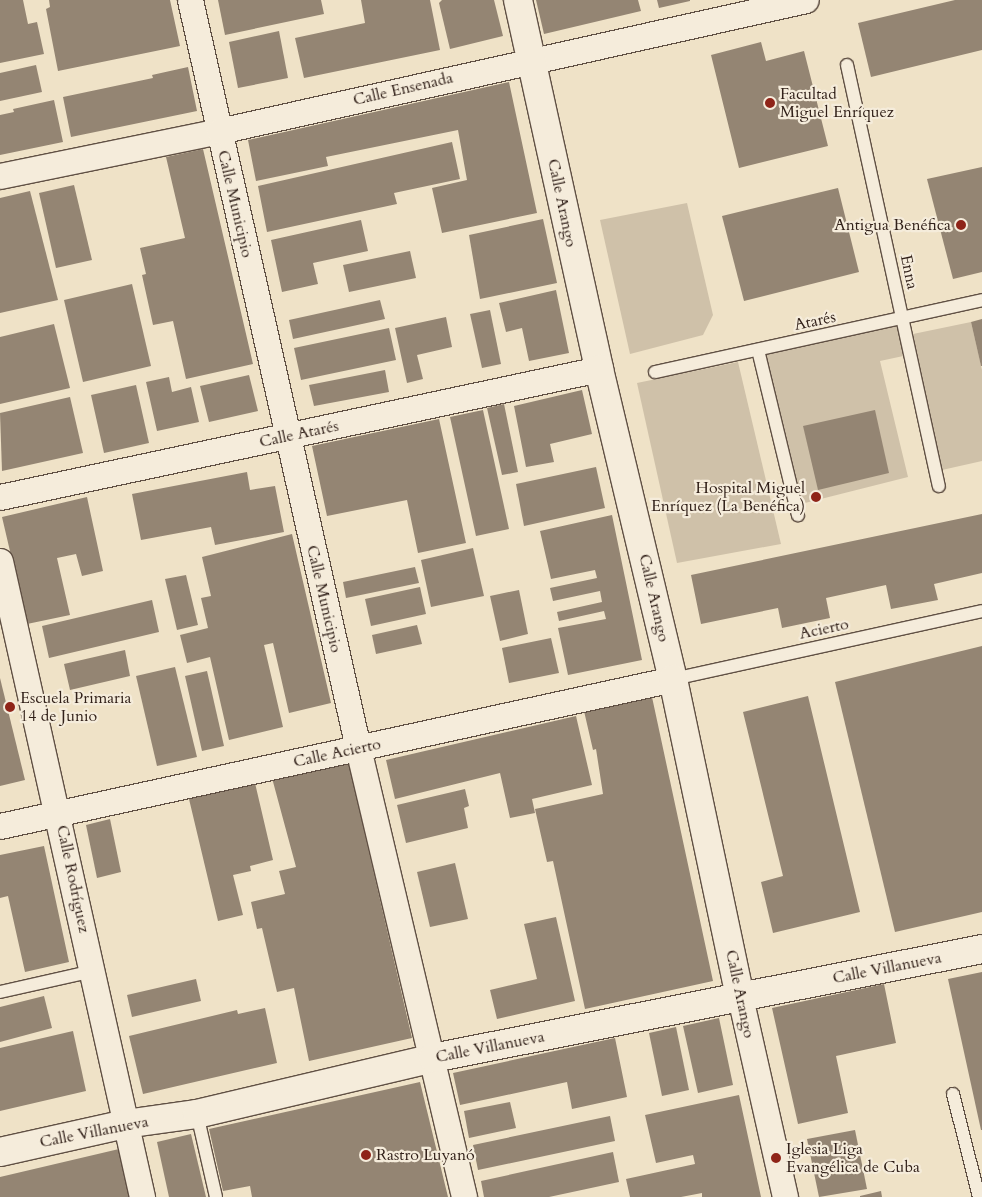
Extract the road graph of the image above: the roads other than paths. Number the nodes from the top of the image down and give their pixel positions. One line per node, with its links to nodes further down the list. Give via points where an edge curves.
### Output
1 (190, 0): 6 (street, Calle Municipio)
2 (518, 0): 4 (street, Calle Arango)
3 (806, 0): 4 (street, Calle Ensenada)
4 (530, 60): 6 (street, Calle Ensenada); 11 (street, Calle Arango)
5 (847, 65): 9 (lane, Enna)
6 (219, 131): 7 (street, Calle Ensenada); 13 (street, Calle Municipio)
7 (0, 176)
8 (982, 300): 9 (lane, Atarés)
9 (902, 318): 10 (lane, Atarés); 14 (lane, Enna)
10 (758, 350): 12 (lane, Atarés); 16 (lane)
11 (599, 369): 13 (street, Calle Atarés); 19 (street, Calle Arango)
12 (656, 372)
13 (287, 436): 15 (street, Calle Atarés); 20 (street, Calle Municipio)
14 (939, 486)
15 (0, 497)
16 (798, 515)
17 (0, 561): 21 (street, Calle Rodríguez)
18 (982, 611): 19 (lane, Acierto)
19 (673, 679): 20 (street, Calle Acierto); 26 (street, Calle Arango)
20 (358, 748): 21 (street, Calle Acierto); 27 (street, Calle Municipio)
21 (58, 813): 22 (street, Calle Acierto); 24 (street, Calle Rodríguez)
22 (0, 826)
23 (982, 949): 26 (street, Calle Villanueva)
24 (93, 971): 25 (lane); 30 (street, Calle Rodríguez)
25 (0, 992)
26 (740, 997): 27 (street, Calle Villanueva); 35 (street, Calle Arango)
27 (433, 1058): 29 (street, Calle Villanueva); 34 (street, Calle Municipio)
28 (953, 1094): 36 (lane)
29 (197, 1114): 30 (street, Calle Villanueva); 33 (lane)
30 (125, 1124): 31 (street, Calle Villanueva); 32 (street, Calle Rodríguez)
31 (0, 1152)
32 (142, 1197)
33 (216, 1197)
34 (464, 1197)
35 (785, 1197)
36 (978, 1197)

